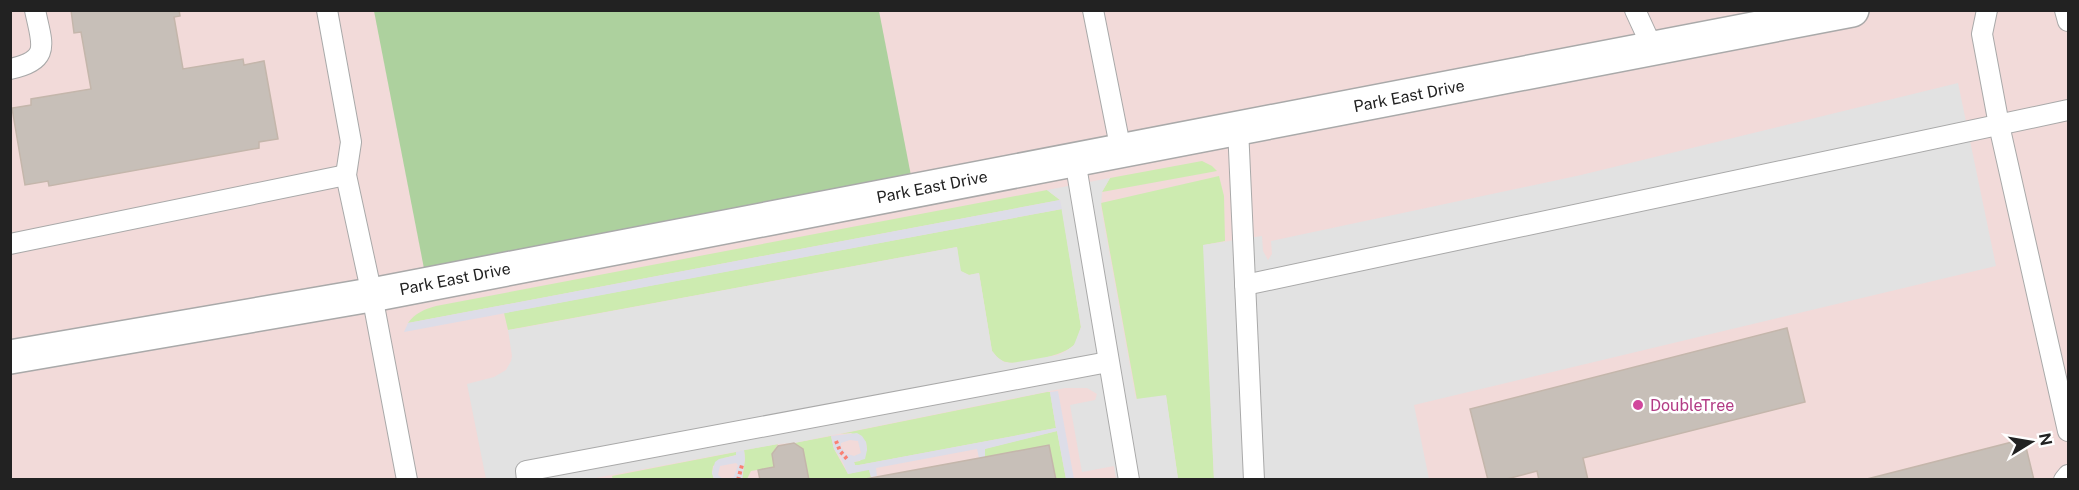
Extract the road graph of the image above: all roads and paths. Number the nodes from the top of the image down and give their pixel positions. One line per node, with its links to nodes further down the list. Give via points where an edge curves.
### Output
1 (35, 10): 10 (lane, via 43,46 38,58)
2 (327, 10): 16 (lane, via 351,142)
3 (1093, 10): 14 (lane)
4 (1635, 10): 9 (lane)
5 (1852, 10): 9 (street, Park East Drive)
6 (1987, 10): 12 (lane, via 1982,34)
7 (2065, 10): 8 (lane)
8 (2068, 21)
9 (1653, 49): 13 (street, Park East Drive)
10 (10, 69)
11 (2068, 110): 12 (lane)
12 (1999, 125): 18 (lane); 22 (lane)
13 (1238, 128): 14 (street, Park East Drive); 18 (lane)
14 (1121, 151): 15 (street, Park East Drive)
15 (1075, 160): 19 (street, Park East Drive); 21 (lane)
16 (346, 175): 17 (lane); 19 (lane)
17 (10, 244)
18 (1245, 285): 31 (lane)
19 (372, 295): 20 (street, Park East Drive); 27 (lane)
20 (10, 357)
21 (1108, 362): 28 (lane, via 526,471); 30 (lane)
22 (2068, 431)
23 (836, 441): 24 (path)
24 (847, 459)
25 (741, 465): 29 (path)
26 (2068, 475): 32 (lane)
27 (407, 480)
28 (527, 480)
29 (738, 480)
30 (1129, 480)
31 (1254, 480)
32 (2064, 480)

